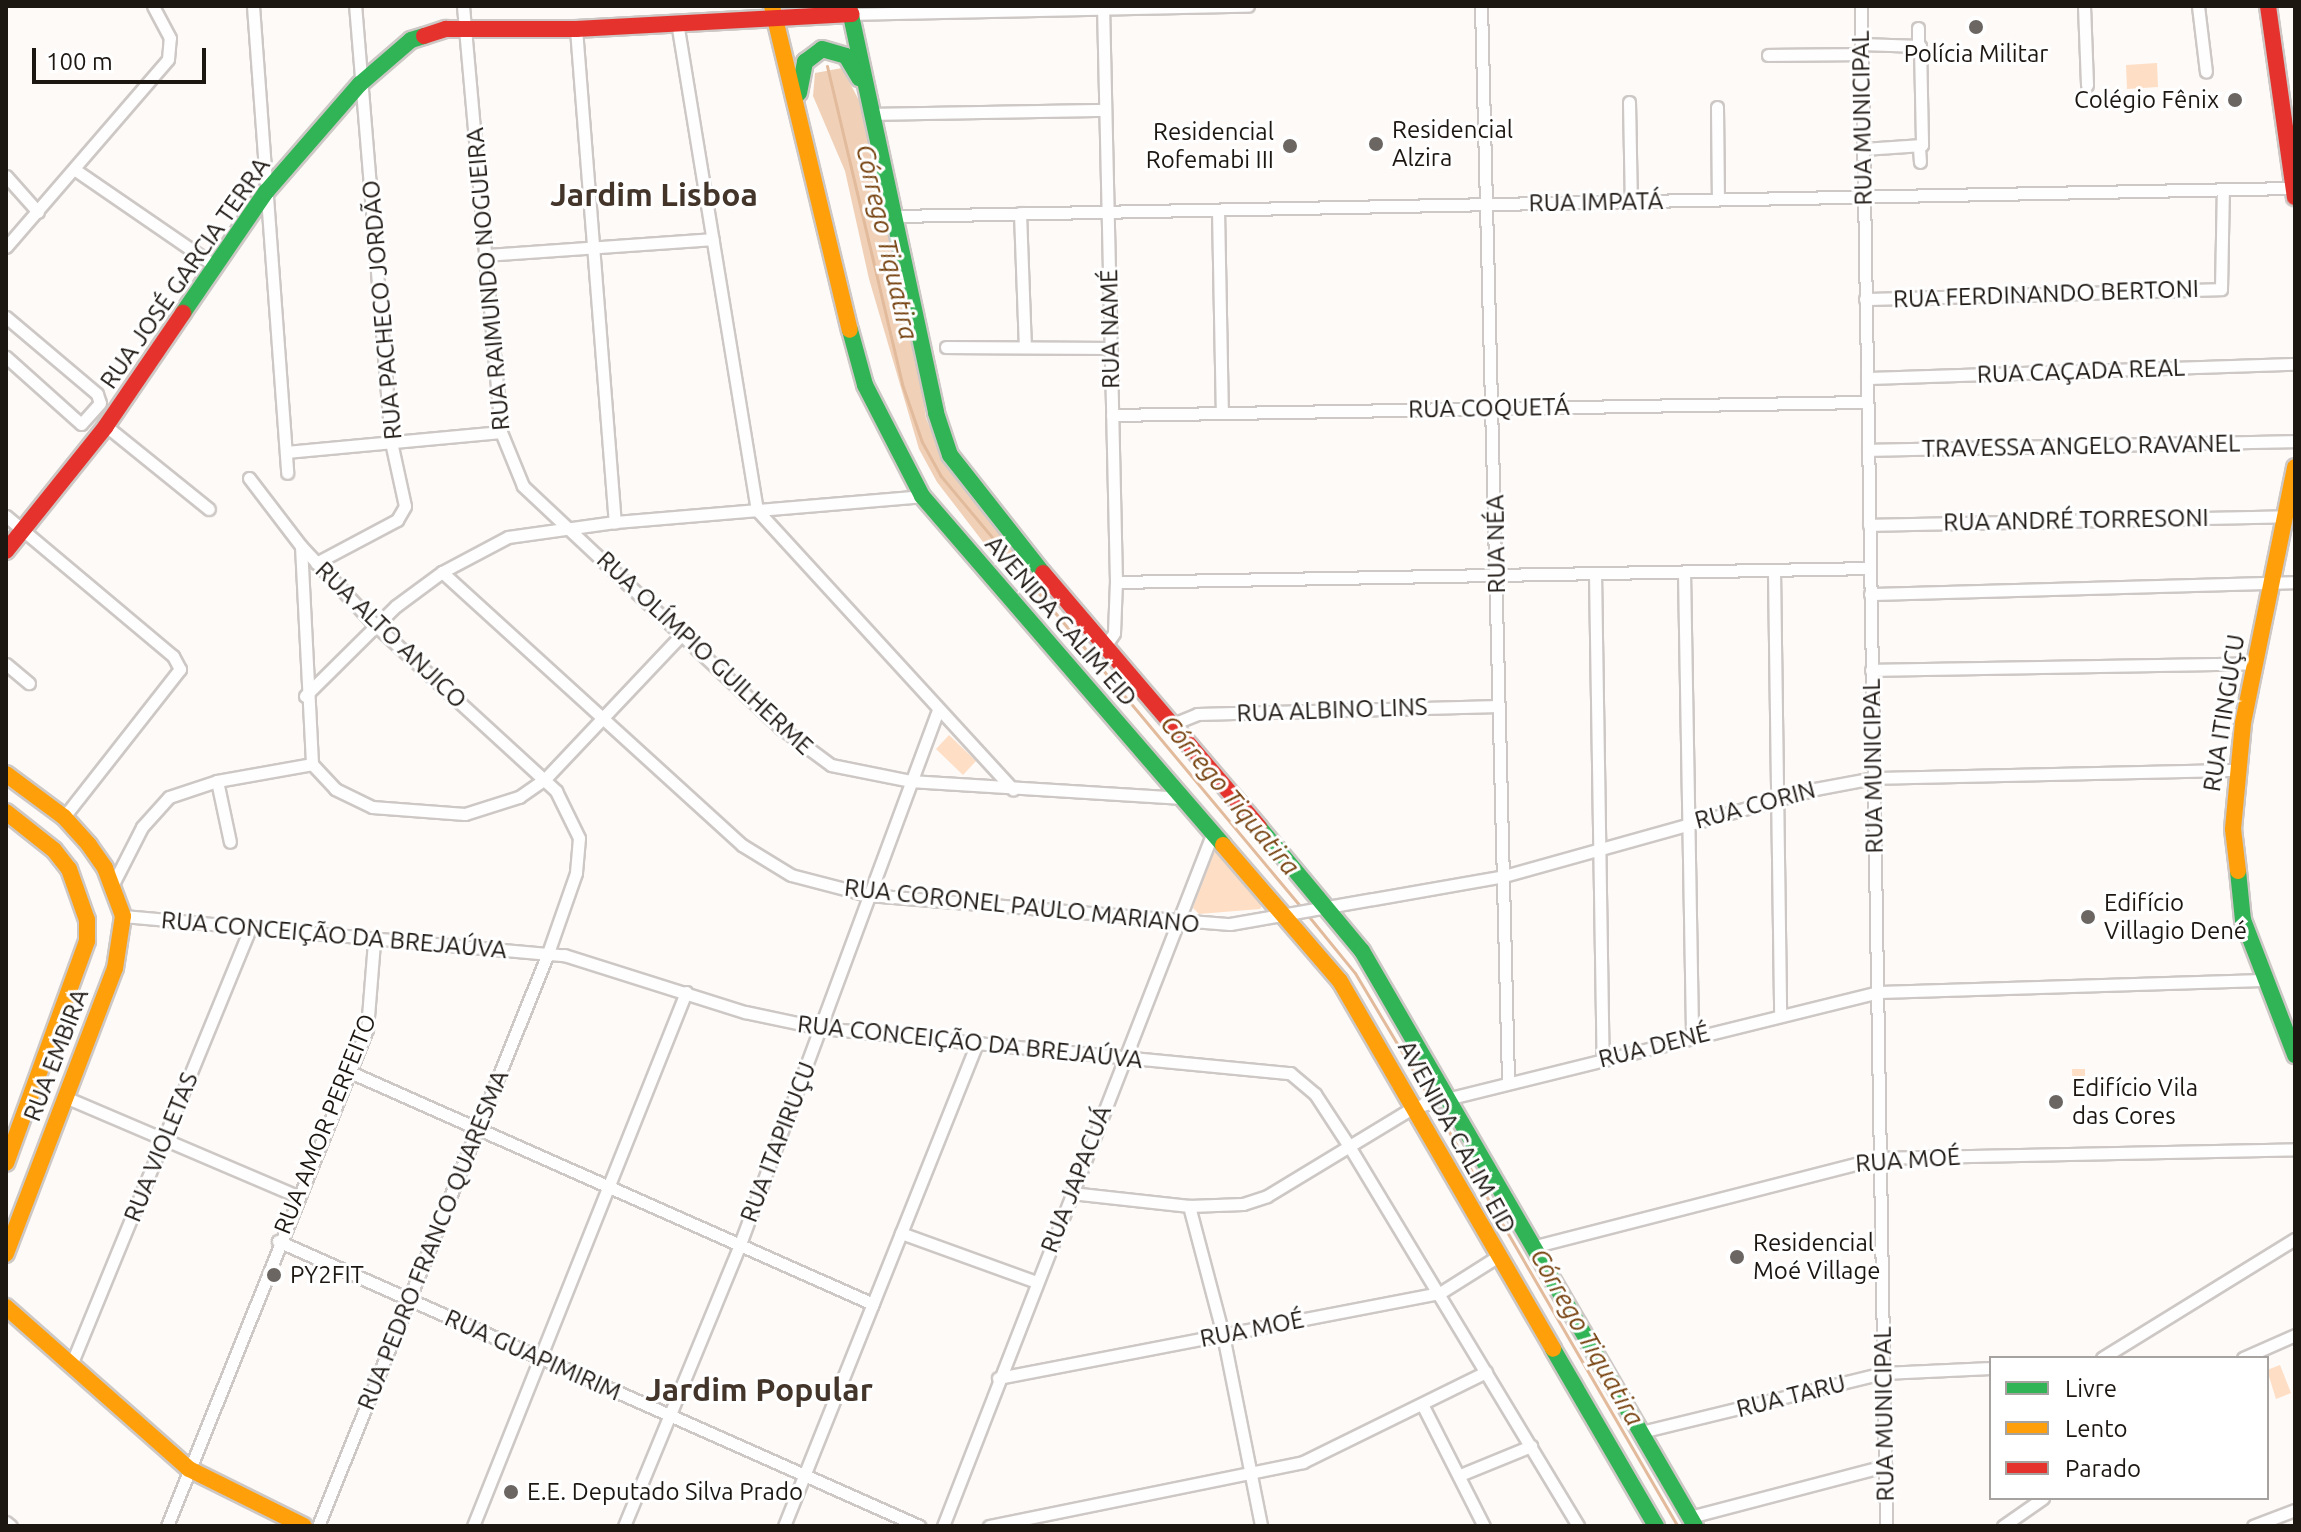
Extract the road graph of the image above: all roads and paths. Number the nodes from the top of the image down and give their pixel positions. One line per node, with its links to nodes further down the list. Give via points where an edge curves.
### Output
1 (153, 6): 33 (street, via 170,38 165,65)
2 (253, 6): 37 (street)
3 (355, 6): 23 (street, RUA PACHECO JORDÃO)
4 (463, 6): 18 (street, RUA RAIMUNDO NOGUEIRA)
5 (1248, 6): 11 (street)
6 (1481, 6): 42 (street, RUA NÉA)
7 (1861, 6): 20 (street, RUA MUNICIPAL)
8 (2084, 6): 24 (street)
9 (2198, 6): 22 (street)
10 (2268, 6): 35 (main road)
11 (1103, 7): 12 (street); 27 (street, RUA NAMÉ)
12 (850, 10): 14 (main road, RUA JOSÉ GARCIA TERRA); 29 (main road, AVENIDA CALIM EID)
13 (755, 12): 14 (main road, RUA JOSÉ GARCIA TERRA); 15 (main road, RUA JOSÉ GARCIA TERRA)
14 (774, 12): 28 (main road, AVENIDA CALIM EID)
15 (677, 22): 17 (main road, RUA JOSÉ GARCIA TERRA); 48 (street)
16 (1918, 28): 19 (street)
17 (576, 29): 18 (main road, RUA JOSÉ GARCIA TERRA); 50 (street)
18 (465, 30): 23 (main road, RUA JOSÉ GARCIA TERRA, via 421,35); 51 (street, RUA RAIMUNDO NOGUEIRA)
19 (1918, 45): 20 (street); 30 (street)
20 (1862, 49): 21 (street); 31 (street, RUA MUNICIPAL)
21 (1768, 55)
22 (2206, 72)
23 (360, 84): 37 (main road, RUA JOSÉ GARCIA TERRA); 68 (street, RUA PACHECO JORDÃO)
24 (2087, 85)
25 (1629, 102): 41 (street)
26 (1717, 107): 40 (street)
27 (1105, 110): 29 (street); 45 (street, RUA NAMÉ)
28 (799, 113): 29 (main road, via 802,67 814,52 826,48 849,59); 74 (main road, AVENIDA CALIM EID, via 865,385)
29 (873, 114): 47 (main road, AVENIDA CALIM EID)
30 (1919, 148): 31 (street); 32 (street)
31 (1863, 149): 39 (street, RUA MUNICIPAL)
32 (1920, 162)
33 (74, 169): 44 (street); 52 (street)
34 (6, 176): 44 (street)
35 (2295, 188): 36 (street, RUA IMPATÁ); 38 (main road)
36 (2223, 189): 39 (street, RUA IMPATÁ); 53 (street, RUA FERDINANDO BERTONI, via 2221,289)
37 (266, 192): 52 (main road, RUA JOSÉ GARCIA TERRA); 70 (street)
38 (2295, 197)
39 (1863, 198): 40 (street, RUA IMPATÁ); 53 (street, RUA MUNICIPAL)
40 (1718, 199): 41 (street, RUA IMPATÁ)
41 (1631, 202): 42 (street, RUA IMPATÁ)
42 (1486, 204): 43 (street, RUA IMPATÁ); 62 (street, RUA NÉA)
43 (1218, 210): 45 (street, RUA IMPATÁ); 63 (street)
44 (38, 212): 49 (street)
45 (1107, 212): 46 (street, RUA IMPATÁ); 57 (street, RUA NAMÉ)
46 (1020, 213): 47 (street, RUA IMPATÁ); 56 (street)
47 (897, 216): 98 (main road, AVENIDA CALIM EID, via 936,413 950,455)
48 (712, 239): 50 (street); 76 (street)
49 (6, 247)
50 (595, 247): 51 (street); 79 (street)
51 (486, 255): 66 (street, RUA RAIMUNDO NOGUEIRA)
52 (215, 266): 65 (main road, RUA JOSÉ GARCIA TERRA)
53 (1865, 299): 60 (street, RUA MUNICIPAL)
54 (6, 317): 58 (street, via 97,394 100,403 81,424)
55 (946, 347): 56 (street)
56 (1025, 347): 57 (street)
57 (1110, 348): 64 (street, RUA NAMÉ)
58 (6, 357)
59 (2295, 364): 60 (street, RUA CAÇADA REAL)
60 (1867, 378): 61 (street, RUA MUNICIPAL)
61 (1867, 402): 62 (street, RUA COQUETÁ); 69 (street, RUA MUNICIPAL)
62 (1494, 409): 63 (street, RUA COQUETÁ); 91 (street, RUA NÉA)
63 (1222, 411): 64 (street, RUA COQUETÁ)
64 (1112, 415): 92 (street, RUA NAMÉ)
65 (106, 426): 75 (street); 82 (main road, RUA JOSÉ GARCIA TERRA)
66 (501, 432): 68 (street); 81 (street, RUA RAIMUNDO NOGUEIRA, via 523,486)
67 (2295, 441): 69 (street, TRAVESSA ANGELO RAVANEL)
68 (391, 442): 70 (street); 85 (street, RUA PACHECO JORDÃO, via 403,513)
69 (1868, 450): 80 (street, RUA MUNICIPAL)
70 (286, 452): 72 (street)
71 (2295, 467): 78 (main road, RUA ITINGUÇU)
72 (287, 473)
73 (249, 478): 83 (street, RUA ALTO ANJICO)
74 (922, 496): 76 (street); 116 (main road, AVENIDA CALIM EID)
75 (209, 509)
76 (757, 510): 79 (street); 105 (street)
77 (6, 516): 82 (street)
78 (2283, 516): 80 (street, RUA ANDRÉ TORRESONI); 93 (main road, RUA ITINGUÇU)
79 (615, 522): 81 (street)
80 (1869, 525): 86 (street, RUA MUNICIPAL)
81 (569, 527): 88 (street, via 508,537); 97 (street, RUA OLÍMPIO GUILHERME)
82 (22, 530): 84 (main road, RUA JOSÉ GARCIA TERRA); 119 (street, via 173,656 180,669)
83 (301, 546): 85 (street, RUA ALTO ANJICO); 103 (street)
84 (6, 551)
85 (316, 563): 96 (street, RUA ALTO ANJICO)
86 (1870, 568): 87 (street); 95 (street, RUA MUNICIPAL)
87 (1774, 571): 89 (street); 117 (street)
88 (442, 572): 96 (street); 106 (street, RUA CORONEL PAULO MARIANO)
89 (1684, 572): 90 (street); 120 (street)
90 (1595, 573): 91 (street); 123 (street)
91 (1497, 574): 92 (street); 104 (street, RUA NÉA)
92 (1116, 582): 98 (street, RUA NAMÉ, via 1114,633)
93 (2270, 582): 94 (street); 95 (street); 99 (main road, RUA ITINGUÇU)
94 (2295, 582)
95 (1870, 594): 101 (street, RUA MUNICIPAL)
96 (374, 624): 103 (street); 112 (street, RUA ALTO ANJICO)
97 (681, 635): 106 (street); 114 (street, RUA OLÍMPIO GUILHERME, via 781,728 831,765)
98 (1103, 649): 107 (main road, AVENIDA CALIM EID)
99 (2254, 663): 101 (street); 109 (main road, RUA ITINGUÇU)
100 (6, 664): 102 (street)
101 (1871, 670): 111 (street, RUA MUNICIPAL)
102 (29, 683)
103 (305, 696): 108 (street)
104 (1499, 706): 107 (street, RUA ALBINO LINS, via 1197,714); 124 (street, RUA NÉA)
105 (938, 710): 114 (street, RUA ITAPIRUÇU); 115 (street)
106 (602, 720): 112 (street); 126 (street, RUA CORONEL PAULO MARIANO, via 763,861 791,875)
107 (1168, 726): 127 (main road, AVENIDA CALIM EID)
108 (312, 764): 112 (street, via 335,789 389,811 481,812 519,797); 113 (street)
109 (2235, 770): 111 (street, RUA CORIN); 134 (main road, RUA ITINGUÇU, via 2237,896)
110 (6, 774): 119 (main road)
111 (1873, 778): 117 (street, RUA CORIN); 136 (street, RUA MUNICIPAL)
112 (545, 779): 133 (street, RUA ALTO ANJICO, via 567,805 579,853)
113 (217, 781): 122 (street); 125 (street, via 178,792 160,804)
114 (911, 781): 115 (street, RUA OLÍMPIO GUILHERME); 126 (street, RUA ITAPIRUÇU)
115 (1013, 789): 116 (street, RUA OLÍMPIO GUILHERME)
116 (1181, 798): 121 (main road, AVENIDA CALIM EID)
117 (1777, 800): 120 (street, RUA CORIN); 137 (street)
118 (6, 812): 150 (main road, RUA EMBIRA, via 54,850 69,869 87,920 79,973)
119 (64, 817): 125 (main road, via 97,856)
120 (1688, 824): 123 (street, RUA CORIN); 139 (street)
121 (1213, 832): 128 (main road, AVENIDA CALIM EID); 130 (street, RUA JAPACUÁ)
122 (230, 842)
123 (1599, 847): 124 (street, RUA CORIN); 143 (street)
124 (1504, 876): 127 (street, RUA CORIN); 145 (street, RUA NÉA)
125 (112, 886): 129 (main road)
126 (868, 895): 130 (street, RUA CORONEL PAULO MARIANO); 138 (street, RUA ITAPIRUÇU)
127 (1321, 904): 128 (street, RUA CORIN); 147 (main road, AVENIDA CALIM EID, via 1393,996)
128 (1292, 911): 130 (street, RUA CORONEL PAULO MARIANO, via 1230,924); 148 (main road, AVENIDA CALIM EID)
129 (123, 916): 131 (street, RUA CONCEIÇÃO DA BREJAÚVA); 146 (main road, RUA EMBIRA, via 115,968)
130 (1174, 923): 142 (street, RUA JAPACUÁ)
131 (250, 929): 132 (street, RUA CONCEIÇÃO DA BREJAÚVA); 151 (street, RUA VIOLETAS)
132 (374, 942): 133 (street, RUA CONCEIÇÃO DA BREJAÚVA); 144 (street, RUA AMOR PERFEITO, via 372,1012)
133 (548, 953): 135 (street, RUA CONCEIÇÃO DA BREJAÚVA); 149 (street, RUA PEDRO FRANCO QUARESMA)
134 (2265, 980): 136 (street, RUA DENÉ); 141 (main road, RUA ITINGUÇU)
135 (686, 992): 138 (street, RUA CONCEIÇÃO DA BREJAÚVA, via 769,1019); 156 (street)
136 (1877, 992): 137 (street, RUA DENÉ); 154 (street, RUA MUNICIPAL)
137 (1780, 1014): 139 (street, RUA DENÉ)
138 (821, 1028): 140 (street, RUA CONCEIÇÃO DA BREJAÚVA); 163 (street, RUA ITAPIRUÇU)
139 (1692, 1036): 143 (street, RUA DENÉ)
140 (977, 1043): 142 (street, RUA CONCEIÇÃO DA BREJAÚVA); 160 (street)
141 (2295, 1055)
142 (1123, 1059): 152 (street, RUA CONCEIÇÃO DA BREJAÚVA, via 1290,1073 1315,1094); 157 (street, RUA JAPACUÁ)
143 (1603, 1059): 145 (street, RUA DENÉ)
144 (350, 1072): 149 (street); 158 (street, RUA AMOR PERFEITO)
145 (1508, 1083): 147 (street, RUA DENÉ)
146 (65, 1097): 151 (street); 165 (main road, RUA EMBIRA)
147 (1444, 1099): 148 (street, RUA DENÉ); 164 (main road, AVENIDA CALIM EID)
148 (1419, 1105): 152 (street, RUA DENÉ); 166 (main road, AVENIDA CALIM EID)
149 (479, 1130): 156 (street); 169 (street, RUA PEDRO FRANCO QUARESMA)
150 (11, 1134): 155 (main road, RUA EMBIRA)
151 (163, 1141): 158 (street); 177 (street, RUA VIOLETAS)
152 (1349, 1146): 159 (street, RUA DENÉ, via 1256,1201); 168 (street, RUA CONCEIÇÃO DA BREJAÚVA)
153 (2295, 1149): 154 (street, RUA MOÉ)
154 (1879, 1158): 164 (street, RUA MOÉ); 180 (street, RUA MUNICIPAL)
155 (6, 1163)
156 (609, 1187): 163 (street); 176 (street)
157 (1071, 1193): 159 (street, RUA DENÉ); 167 (street, RUA JAPACUÁ)
158 (297, 1196): 162 (street, RUA AMOR PERFEITO)
159 (1189, 1206): 172 (street)
160 (901, 1233): 167 (street); 170 (street)
161 (2295, 1239): 174 (street)
162 (278, 1241): 169 (street, RUA GUAPIMIRIM); 187 (street, RUA AMOR PERFEITO)
163 (740, 1244): 170 (street); 183 (street, RUA ITAPIRUÇU)
164 (1532, 1247): 184 (main road, AVENIDA CALIM EID)
165 (6, 1254)
166 (1497, 1257): 168 (street, RUA MOÉ); 209 (main road, AVENIDA CALIM EID)
167 (1036, 1282): 181 (street, RUA JAPACUÁ)
168 (1440, 1293): 172 (street, RUA MOÉ); 179 (street, RUA CONCEIÇÃO DA BREJAÚVA)
169 (408, 1299): 176 (street, RUA GUAPIMIRIM); 199 (street, RUA PEDRO FRANCO QUARESMA)
170 (873, 1304): 188 (street)
171 (6, 1307): 177 (main road)
172 (1223, 1335): 181 (street, RUA MOÉ); 189 (street)
173 (2295, 1335): 175 (street)
174 (2105, 1356)
175 (2248, 1356)
176 (540, 1358): 183 (street, RUA GUAPIMIRIM); 200 (street)
177 (71, 1365): 187 (main road)
178 (1989, 1368): 180 (street, RUA TARU)
179 (1486, 1372): 182 (street); 185 (street, RUA CONCEIÇÃO DA BREJAÚVA)
180 (1883, 1373): 184 (street, RUA TARU); 186 (street, RUA MUNICIPAL)
181 (998, 1378): 204 (street, RUA JAPACUÁ)
182 (1423, 1406): 189 (street, via 1317,1458); 190 (street)
183 (669, 1416): 188 (street, RUA GUAPIMIRIM); 201 (street, RUA ITAPIRUÇU)
184 (1641, 1432): 195 (main road, AVENIDA CALIM EID)
185 (1531, 1446): 190 (street); 208 (street, RUA CONCEIÇÃO DA BREJAÚVA)
186 (1885, 1466): 195 (street); 210 (street, RUA MUNICIPAL)
187 (189, 1469): 197 (street, RUA AMOR PERFEITO); 198 (main road)
188 (805, 1475): 202 (street); 203 (street, RUA GUAPIMIRIM)
189 (1251, 1475): 193 (street); 206 (street)
190 (1460, 1475): 207 (street)
191 (2040, 1500): 211 (street)
192 (2295, 1510): 212 (street)
193 (1060, 1520): 205 (street)
194 (6, 1522): 196 (street)
195 (1693, 1522)
196 (11, 1526)
197 (167, 1526)
198 (304, 1526)
199 (318, 1526)
200 (473, 1526)
201 (624, 1526)
202 (784, 1526)
203 (919, 1526)
204 (943, 1526)
205 (989, 1526)
206 (1261, 1526)
207 (1484, 1526)
208 (1578, 1526)
209 (1656, 1526)
210 (1886, 1526)
211 (2003, 1526)
212 (2253, 1526)

